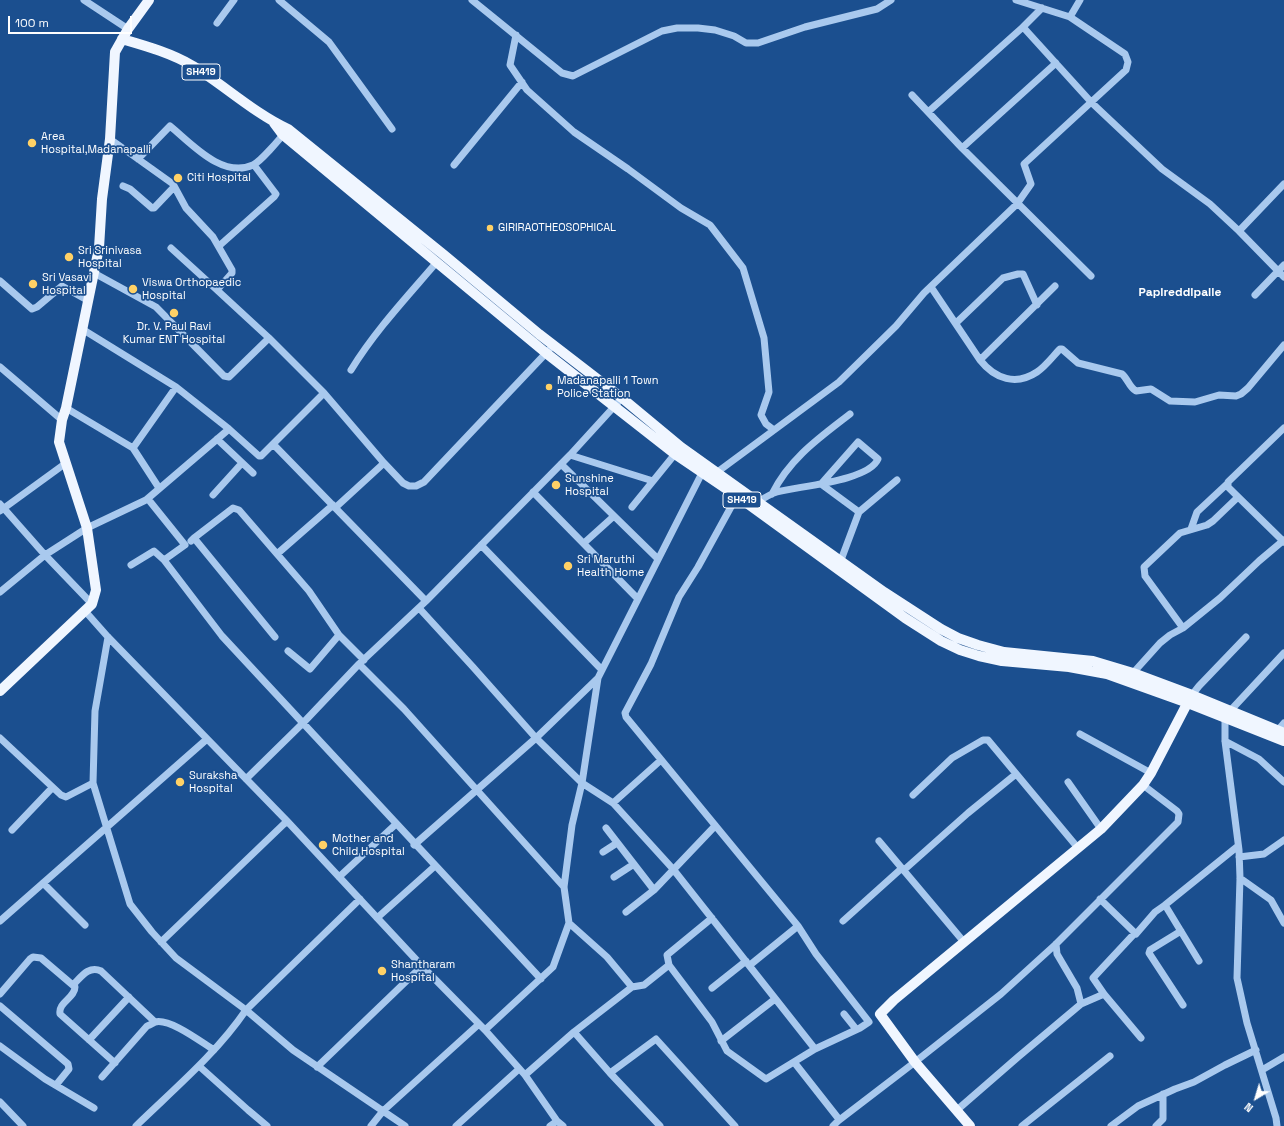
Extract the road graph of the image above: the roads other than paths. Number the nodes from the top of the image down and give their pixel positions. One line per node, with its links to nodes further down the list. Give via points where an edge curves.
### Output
1 (84, 0): 13 (street)
2 (149, 0): 13 (main road)
3 (234, 0): 11 (street)
4 (279, 0): 21 (street, via 329,42)
5 (472, 0): 14 (street)
6 (891, 0): 14 (street, via 878,9 805,27 758,43 746,42 715,30 677,28 662,31 573,76 562,73)
7 (1016, 0): 9 (street)
8 (1080, 0): 10 (street)
9 (1042, 8): 10 (street); 12 (street)
10 (1070, 16): 19 (street, via 1125,54 1128,62 1126,70)
11 (216, 22)
12 (1023, 27): 16 (street); 20 (street)
13 (128, 29): 15 (main road)
14 (516, 35): 17 (street, via 510,65)
15 (122, 39): 22 (main road, SH419, via 160,51 193,66); 23 (main road, via 115,52)
16 (1056, 63): 19 (street); 24 (street)
17 (522, 82): 27 (street); 66 (street, via 527,90 574,132 681,208 710,225 743,268 764,338 770,392 761,416)
18 (912, 95): 20 (street)
19 (1092, 102): 31 (street, via 1024,164 1031,184); 32 (street, via 1162,169 1210,204)
20 (928, 112): 24 (street)
21 (392, 129)
22 (286, 132): 26 (street); 35 (main road, SH419); 51 (main road, SH419, via 444,255)
23 (110, 139): 25 (street); 38 (main road)
24 (962, 148): 31 (street)
25 (138, 159): 26 (street, via 170,126 212,161 233,168); 30 (street, via 167,179)
26 (254, 165): 33 (street, via 276,194)
27 (454, 165)
28 (1284, 184): 32 (street)
29 (123, 186): 30 (street, via 152,208)
30 (174, 187): 33 (street, via 186,208)
31 (1017, 204): 39 (street); 43 (street)
32 (1239, 231): 37 (street)
33 (219, 246): 44 (street, via 232,273)
34 (171, 248): 44 (street)
35 (436, 263): 53 (main road, SH419); 56 (street, via 366,345)
36 (1284, 265): 37 (street)
37 (1278, 271): 40 (street); 45 (street)
38 (94, 274): 46 (main road); 50 (street, via 156,307 224,376 229,376)
39 (1091, 276)
40 (1284, 277)
41 (1, 285): 46 (street, via 32,309 37,308 62,286)
42 (1055, 286): 47 (street)
43 (931, 287): 48 (street); 66 (street, via 839,382)
44 (217, 290): 50 (street)
45 (1255, 295)
46 (88, 300): 49 (main road)
47 (1037, 305): 48 (street, via 1023,274 1018,274 1003,278); 54 (street)
48 (956, 323): 54 (street)
49 (82, 328): 57 (street); 61 (main road)
50 (269, 338): 58 (street)
51 (553, 345): 53 (street); 59 (main road, SH419)
52 (1284, 345): 54 (street, via 1241,394 1219,395 1195,402 1170,401 1151,389 1136,391 1122,374 1078,363 1062,349 1030,376 1010,380 998,376)
53 (546, 353): 60 (main road, SH419); 74 (street, via 424,482 410,486)
54 (980, 360)
55 (0, 367): 63 (street)
56 (351, 370)
57 (176, 387): 65 (street); 69 (street)
58 (324, 393): 68 (street); 74 (street)
59 (622, 398): 60 (street); 76 (main road, SH419)
60 (614, 407): 70 (main road, SH419); 71 (street)
61 (66, 408): 63 (main road); 69 (street)
62 (850, 414): 85 (street, via 799,456 782,476)
63 (62, 420): 72 (main road, via 59,442)
64 (1284, 428): 82 (street)
65 (228, 429): 67 (street); 68 (street, via 259,456)
66 (774, 430): 78 (street)
67 (217, 439): 73 (street); 83 (street)
68 (273, 444): 91 (street)
69 (133, 448): 83 (street)
70 (675, 454): 76 (main road, SH419); 80 (street)
71 (570, 455): 75 (street); 80 (street)
72 (66, 462): 93 (street); 96 (main road)
73 (242, 463): 77 (street); 86 (street)
74 (384, 463): 91 (street)
75 (560, 464): 84 (street); 95 (street)
76 (704, 469): 78 (main road, SH419); 87 (main road, SH419); 105 (street)
77 (253, 473)
78 (716, 473): 90 (main road, SH419)
79 (897, 480): 94 (street)
80 (653, 481): 92 (street)
81 (821, 484): 81 (street, via 857,442 878,459 875,464 855,476); 85 (street); 94 (street)
82 (1227, 484): 88 (street); 97 (street, via 1198,512)
83 (159, 488): 89 (street)
84 (533, 492): 100 (street); 102 (street)
85 (772, 494): 90 (street)
86 (213, 495)
87 (737, 496): 126 (main road, SH419, via 905,618 948,644 979,656 1002,661 1075,668 1107,674); 136 (street, via 679,597 651,664 625,713 627,719)
88 (1238, 497): 97 (street, via 1213,521); 99 (street)
89 (146, 500): 96 (street); 101 (street, via 148,499)
90 (758, 502): 107 (main road, SH419)
91 (334, 506): 103 (street); 111 (street)
92 (632, 507)
93 (1, 508): 104 (street)
94 (859, 512): 107 (street)
95 (614, 516): 100 (street); 105 (street)
96 (87, 528): 104 (street); 112 (main road, via 96,590)
97 (1191, 530): 114 (street, via 1180,533 1144,567 1145,576)
98 (194, 538): 101 (street); 103 (street, via 233,508 238,510); 117 (street)
99 (1284, 541): 114 (street)
100 (584, 543): 110 (street)
101 (186, 545): 106 (street)
102 (481, 545): 111 (street); 122 (street)
103 (276, 554): 115 (street, via 309,591)
104 (45, 555): 109 (street); 112 (street)
105 (658, 559): 110 (street)
106 (164, 560): 108 (street, via 154,551); 128 (street, via 222,636)
107 (841, 560): 123 (main road, SH419, via 884,592 958,638 1004,652 1093,661)
108 (131, 565)
109 (0, 592)
110 (638, 598): 122 (street)
111 (426, 601): 113 (street)
112 (88, 608): 116 (street); 125 (main road)
113 (418, 608): 121 (street); 132 (street)
114 (1183, 628): 123 (street, via 1160,643)
115 (339, 635): 119 (street, via 310,669); 121 (street)
116 (108, 637): 133 (street); 142 (street, via 95,711)
117 (275, 637)
118 (1246, 637): 126 (street, via 1199,686)
119 (288, 650)
120 (1284, 653): 127 (street)
121 (361, 662): 128 (street); 146 (street)
122 (602, 670): 124 (street)
123 (1133, 673): 126 (main road, SH419)
124 (598, 678): 132 (street); 143 (street)
125 (0, 691)
126 (1190, 699): 127 (main road, SH419); 137 (main road)
127 (1227, 714): 129 (main road, SH419); 134 (street); 135 (main road, SH419)
128 (303, 723): 139 (street); 150 (street)
129 (1282, 729)
130 (1080, 734): 137 (street)
131 (0, 738): 145 (street)
132 (536, 738): 143 (street); 146 (street)
133 (207, 739): 139 (street); 152 (street)
134 (1225, 741): 141 (street, via 1258,759); 160 (street)
135 (1284, 741)
136 (661, 760): 148 (street); 151 (street)
137 (1151, 773): 144 (main road)
138 (1016, 774): 147 (street, via 986,739 952,758); 161 (street); 166 (street)
139 (246, 779): 149 (street)
140 (1068, 782): 154 (street)
141 (1284, 782)
142 (93, 783): 145 (street, via 66,797); 152 (street)
143 (582, 783): 148 (street); 172 (street, via 572,825)
144 (1143, 786): 154 (main road); 175 (street, via 1179,814 1178,822)
145 (52, 788): 155 (street)
146 (477, 791): 159 (street); 172 (street)
147 (912, 795)
148 (612, 803): 167 (street)
149 (287, 821): 168 (street); 188 (street)
150 (396, 824): 159 (street); 168 (street)
151 (715, 826): 167 (street); 185 (street)
152 (106, 827): 171 (street); 188 (street, via 130,904)
153 (606, 828): 158 (street)
154 (1101, 829): 161 (main road)
155 (12, 830)
156 (1284, 840): 163 (street, via 1264,854)
157 (879, 841): 166 (street)
158 (618, 843): 162 (street); 164 (street)
159 (414, 844): 165 (street)
160 (1238, 846): 163 (street); 176 (street)
161 (1078, 848): 189 (main road)
162 (603, 852)
163 (1239, 857): 170 (street)
164 (634, 864): 169 (street); 173 (street)
165 (435, 866): 178 (street); 195 (street)
166 (903, 869): 180 (street); 189 (street)
167 (673, 870): 173 (street); 179 (street)
168 (339, 877): 174 (street)
169 (614, 877)
170 (1240, 878): 183 (street, via 1271,900); 220 (street, via 1238,978)
171 (43, 883): 181 (street); 184 (street)
172 (564, 887): 182 (street)
173 (654, 890): 177 (street)
174 (360, 899): 178 (street); 206 (street)
175 (1100, 899): 187 (street); 190 (street)
176 (1165, 904): 186 (street); 187 (street, via 1137,934)
177 (626, 912)
178 (377, 918): 194 (street)
179 (712, 918): 192 (street); 193 (street, via 667,955)
180 (843, 921)
181 (0, 922)
182 (569, 923): 195 (street, via 553,968); 197 (street, via 607,957)
183 (1284, 923)
184 (84, 925)
185 (798, 926): 192 (street); 210 (street, via 816,954)
186 (1181, 931): 191 (street); 204 (street, via 1149,953)
187 (1134, 934): 200 (street, via 1093,978)
188 (161, 942): 206 (street, via 176,958)
189 (964, 942): 208 (main road)
190 (1056, 944): 203 (street, via 1057,954 1077,988); 224 (street, via 1001,994)
191 (1199, 961)
192 (748, 963): 198 (street); 202 (street)
193 (669, 965): 197 (street, via 644,985); 216 (street, via 712,1022)
194 (422, 966): 211 (street); 227 (street)
195 (541, 979): 211 (street)
196 (73, 985): 199 (street, via 41,958 33,957); 201 (street, via 90,969 96,968); 215 (street, via 75,989 60,1007 60,1014)
197 (632, 987): 213 (street)
198 (712, 988)
199 (0, 994)
200 (1104, 994): 203 (street); 214 (street)
201 (129, 997): 209 (street); 215 (street)
202 (775, 999): 216 (street); 218 (street)
203 (1081, 1004): 237 (street)
204 (1183, 1005)
205 (0, 1006): 233 (street, via 68,1064 69,1069)
206 (246, 1010): 219 (street); 227 (street)
207 (844, 1014): 212 (street)
208 (880, 1014): 210 (street); 224 (main road)
209 (156, 1022): 219 (street, via 173,1025); 225 (street, via 147,1026)
210 (869, 1022): 212 (street)
211 (482, 1027): 228 (street); 238 (street)
212 (856, 1029): 218 (street)
213 (574, 1032): 230 (street); 231 (street)
214 (1141, 1038)
215 (89, 1040): 225 (street)
216 (721, 1041): 223 (street, via 727,1051 766,1080)
217 (0, 1046): 233 (street)
218 (815, 1049): 223 (street)
219 (214, 1050): 226 (street)
220 (1256, 1050): 229 (street); 234 (street, via 1194,1082)
221 (1110, 1056): 251 (street)
222 (1284, 1057): 229 (street)
223 (794, 1062): 240 (street, via 838,1118)
224 (915, 1062): 237 (main road); 240 (street)
225 (115, 1063): 232 (street)
226 (199, 1066): 241 (street); 243 (street)
227 (317, 1067): 238 (street)
228 (519, 1069): 231 (street); 246 (street)
229 (1262, 1070): 254 (street)
230 (610, 1073): 248 (street); 249 (street, via 656,1039)
231 (525, 1075): 239 (street)
232 (102, 1077)
233 (56, 1085): 236 (street)
234 (1163, 1094): 252 (street, via 1138,1106); 253 (street, via 1163,1119)
235 (0, 1102): 242 (street)
236 (94, 1108)
237 (957, 1110): 250 (main road)
238 (383, 1111): 244 (street); 245 (street)
239 (560, 1123): 247 (street)
240 (836, 1123)
241 (142, 1124)
242 (23, 1126)
243 (267, 1126)
244 (371, 1126)
245 (405, 1126)
246 (456, 1126)
247 (550, 1126)
248 (660, 1126)
249 (735, 1126)
250 (970, 1126)
251 (1022, 1126)
252 (1111, 1126)
253 (1156, 1126)
254 (1277, 1126)

